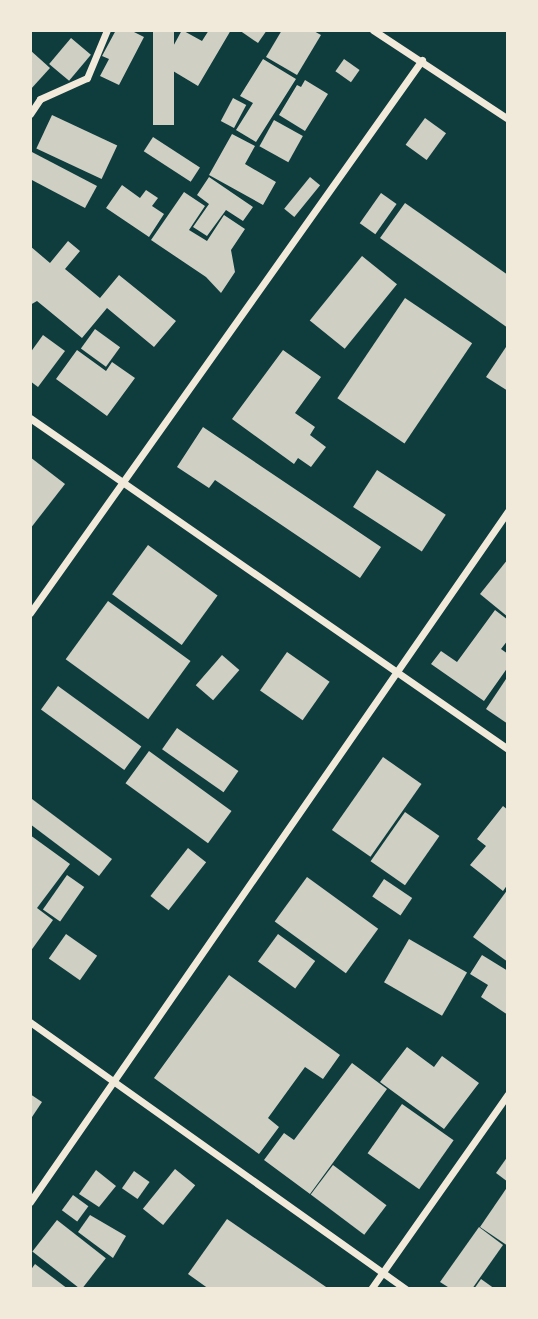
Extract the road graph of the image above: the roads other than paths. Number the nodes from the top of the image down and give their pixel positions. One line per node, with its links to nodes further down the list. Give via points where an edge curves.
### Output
1 (107, 30): 4 (street, via 87,78 40,99)
2 (373, 30): 3 (street)
3 (422, 60): 5 (street); 7 (street)
4 (30, 114)
5 (508, 119)
6 (30, 418): 7 (street)
7 (125, 483): 9 (street); 10 (street)
8 (508, 511): 10 (street)
9 (30, 613)
10 (396, 671): 11 (street); 13 (street)
11 (508, 749)
12 (30, 1022): 13 (street)
13 (114, 1081): 15 (street); 16 (street)
14 (508, 1094): 16 (street)
15 (30, 1202)
16 (383, 1273): 17 (street); 18 (street)
17 (371, 1289)
18 (406, 1289)

